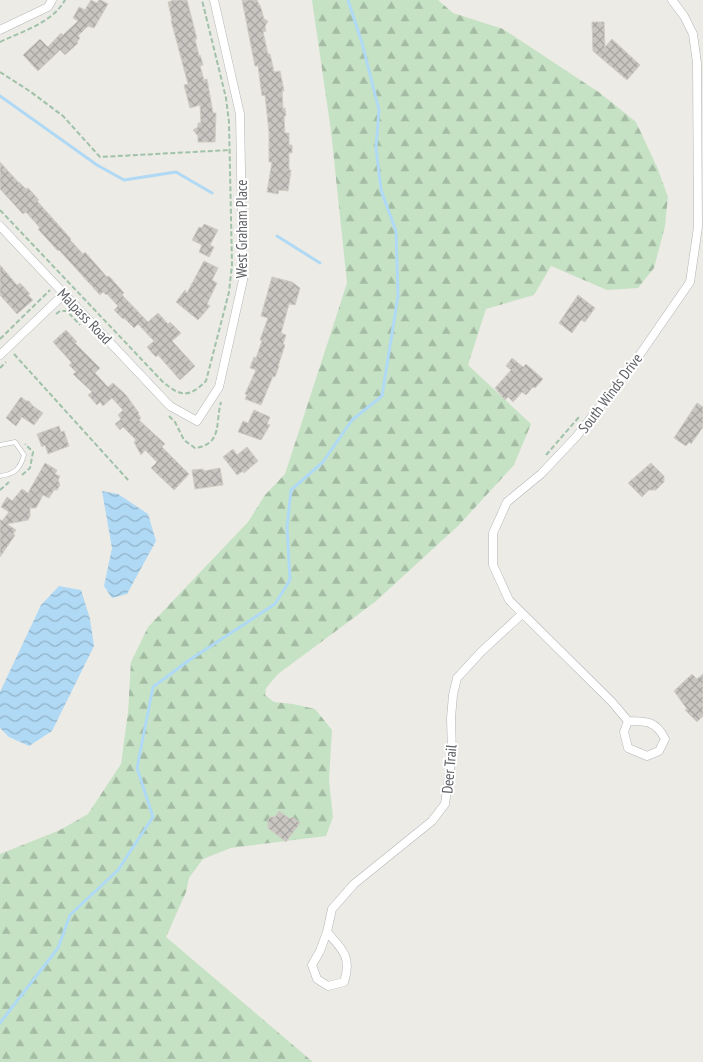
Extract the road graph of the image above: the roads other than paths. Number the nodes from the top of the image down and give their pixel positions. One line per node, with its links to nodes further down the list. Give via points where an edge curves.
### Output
1 (52, 0): 4 (street, via 48,7)
2 (214, 0): 8 (street, West Graham Place, via 240,114 243,280 219,387 198,421)
3 (672, 0): 11 (street, South Winds Drive, via 693,34 697,63 698,227 690,282 576,438 541,474 507,502 493,533 493,565 509,600)
4 (0, 30)
5 (0, 226): 6 (street, Malpass Road)
6 (64, 294): 7 (street); 8 (street, Malpass Road)
7 (0, 355)
8 (167, 408)
9 (0, 445): 10 (lane, via 15,442 24,455 20,467 9,475)
10 (0, 476)
11 (522, 614): 12 (street, South Winds Drive); 13 (street, Deer Trail, via 457,678 445,804 432,821 354,884 332,909)
12 (628, 721): 12 (street, via 646,721 660,728 665,739 659,751 647,756 628,748 624,732)
13 (327, 932): 13 (street, Deer Trail, via 312,965 317,979 328,986 344,982 348,967 343,950)

